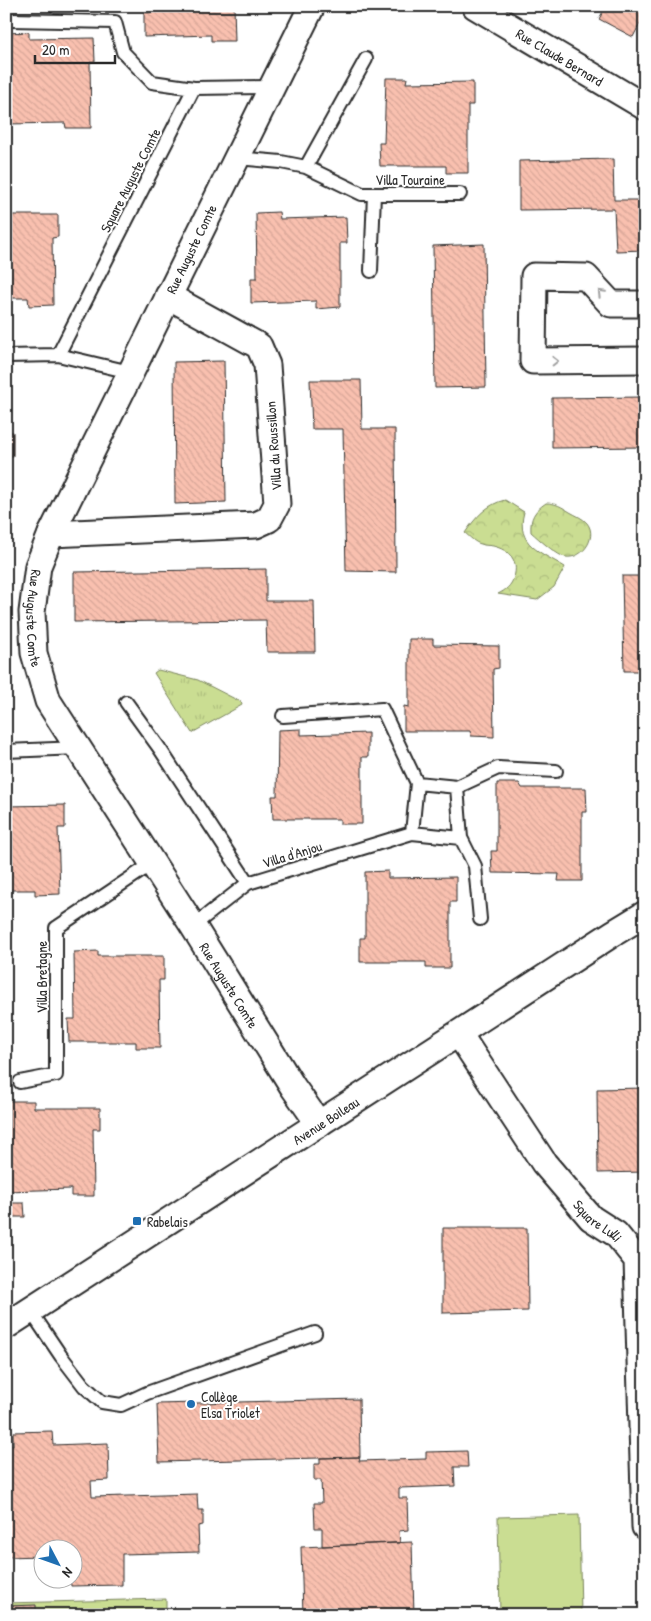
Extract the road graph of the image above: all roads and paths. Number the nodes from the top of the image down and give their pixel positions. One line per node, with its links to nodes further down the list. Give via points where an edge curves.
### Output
1 (312, 6): 5 (street, Rue Auguste Comte)
2 (475, 6): 7 (street, Rue Claude Bernard)
3 (10, 20): 6 (lane, via 115,22 123,52 152,82)
4 (366, 59): 9 (lane)
5 (272, 87): 6 (lane); 8 (street, Rue Auguste Comte)
6 (194, 88): 15 (lane, Square Auguste Comte)
7 (645, 107)
8 (237, 158): 9 (lane, Villa Touraine); 13 (street, Rue Auguste Comte)
9 (306, 167): 10 (lane, Villa Touraine, via 362,194)
10 (374, 194): 11 (lane, Villa Touraine); 12 (lane)
11 (460, 194)
12 (371, 271)
13 (168, 296): 18 (street, Rue Auguste Comte); 19 (street, Villa du Roussillon, via 259,346 267,365 277,504 269,519 256,525)
14 (645, 304): 17 (street, one-way to 17, via 611,304 586,278 534,276 534,361)
15 (58, 355): 16 (lane); 18 (lane)
16 (6, 356)
17 (645, 360)
18 (130, 372): 19 (street, Rue Auguste Comte)
19 (51, 534): 22 (street, Rue Auguste Comte, via 38,566 32,612 34,653 48,701)
20 (126, 702): 30 (lane)
21 (283, 716): 25 (lane, via 382,709)
22 (78, 748): 23 (lane); 29 (street, Rue Auguste Comte)
23 (6, 751)
24 (556, 771): 26 (lane, via 498,768)
25 (417, 783): 26 (lane); 27 (lane)
26 (457, 787): 28 (lane)
27 (412, 833): 28 (lane, Villa d'Anjou); 30 (lane, Villa d'Anjou)
28 (461, 838): 32 (lane, via 475,866)
29 (153, 863): 33 (street, Rue Auguste Comte); 35 (lane, Villa Bretagne, via 56,928 56,1075)
30 (248, 883): 33 (lane, Villa d'Anjou)
31 (645, 914): 34 (street, Avenue Boileau)
32 (480, 919)
33 (194, 926): 36 (street, Rue Auguste Comte)
34 (459, 1034): 36 (street, Avenue Boileau); 40 (street, Square Lulli, via 544,1163 591,1218 616,1234 637,1260)
35 (20, 1082)
36 (319, 1124): 37 (street, Avenue Boileau)
37 (30, 1310): 38 (street, Avenue Boileau); 39 (lane, via 84,1386 102,1402 120,1405)
38 (6, 1326)
39 (314, 1333)
40 (645, 1527)

